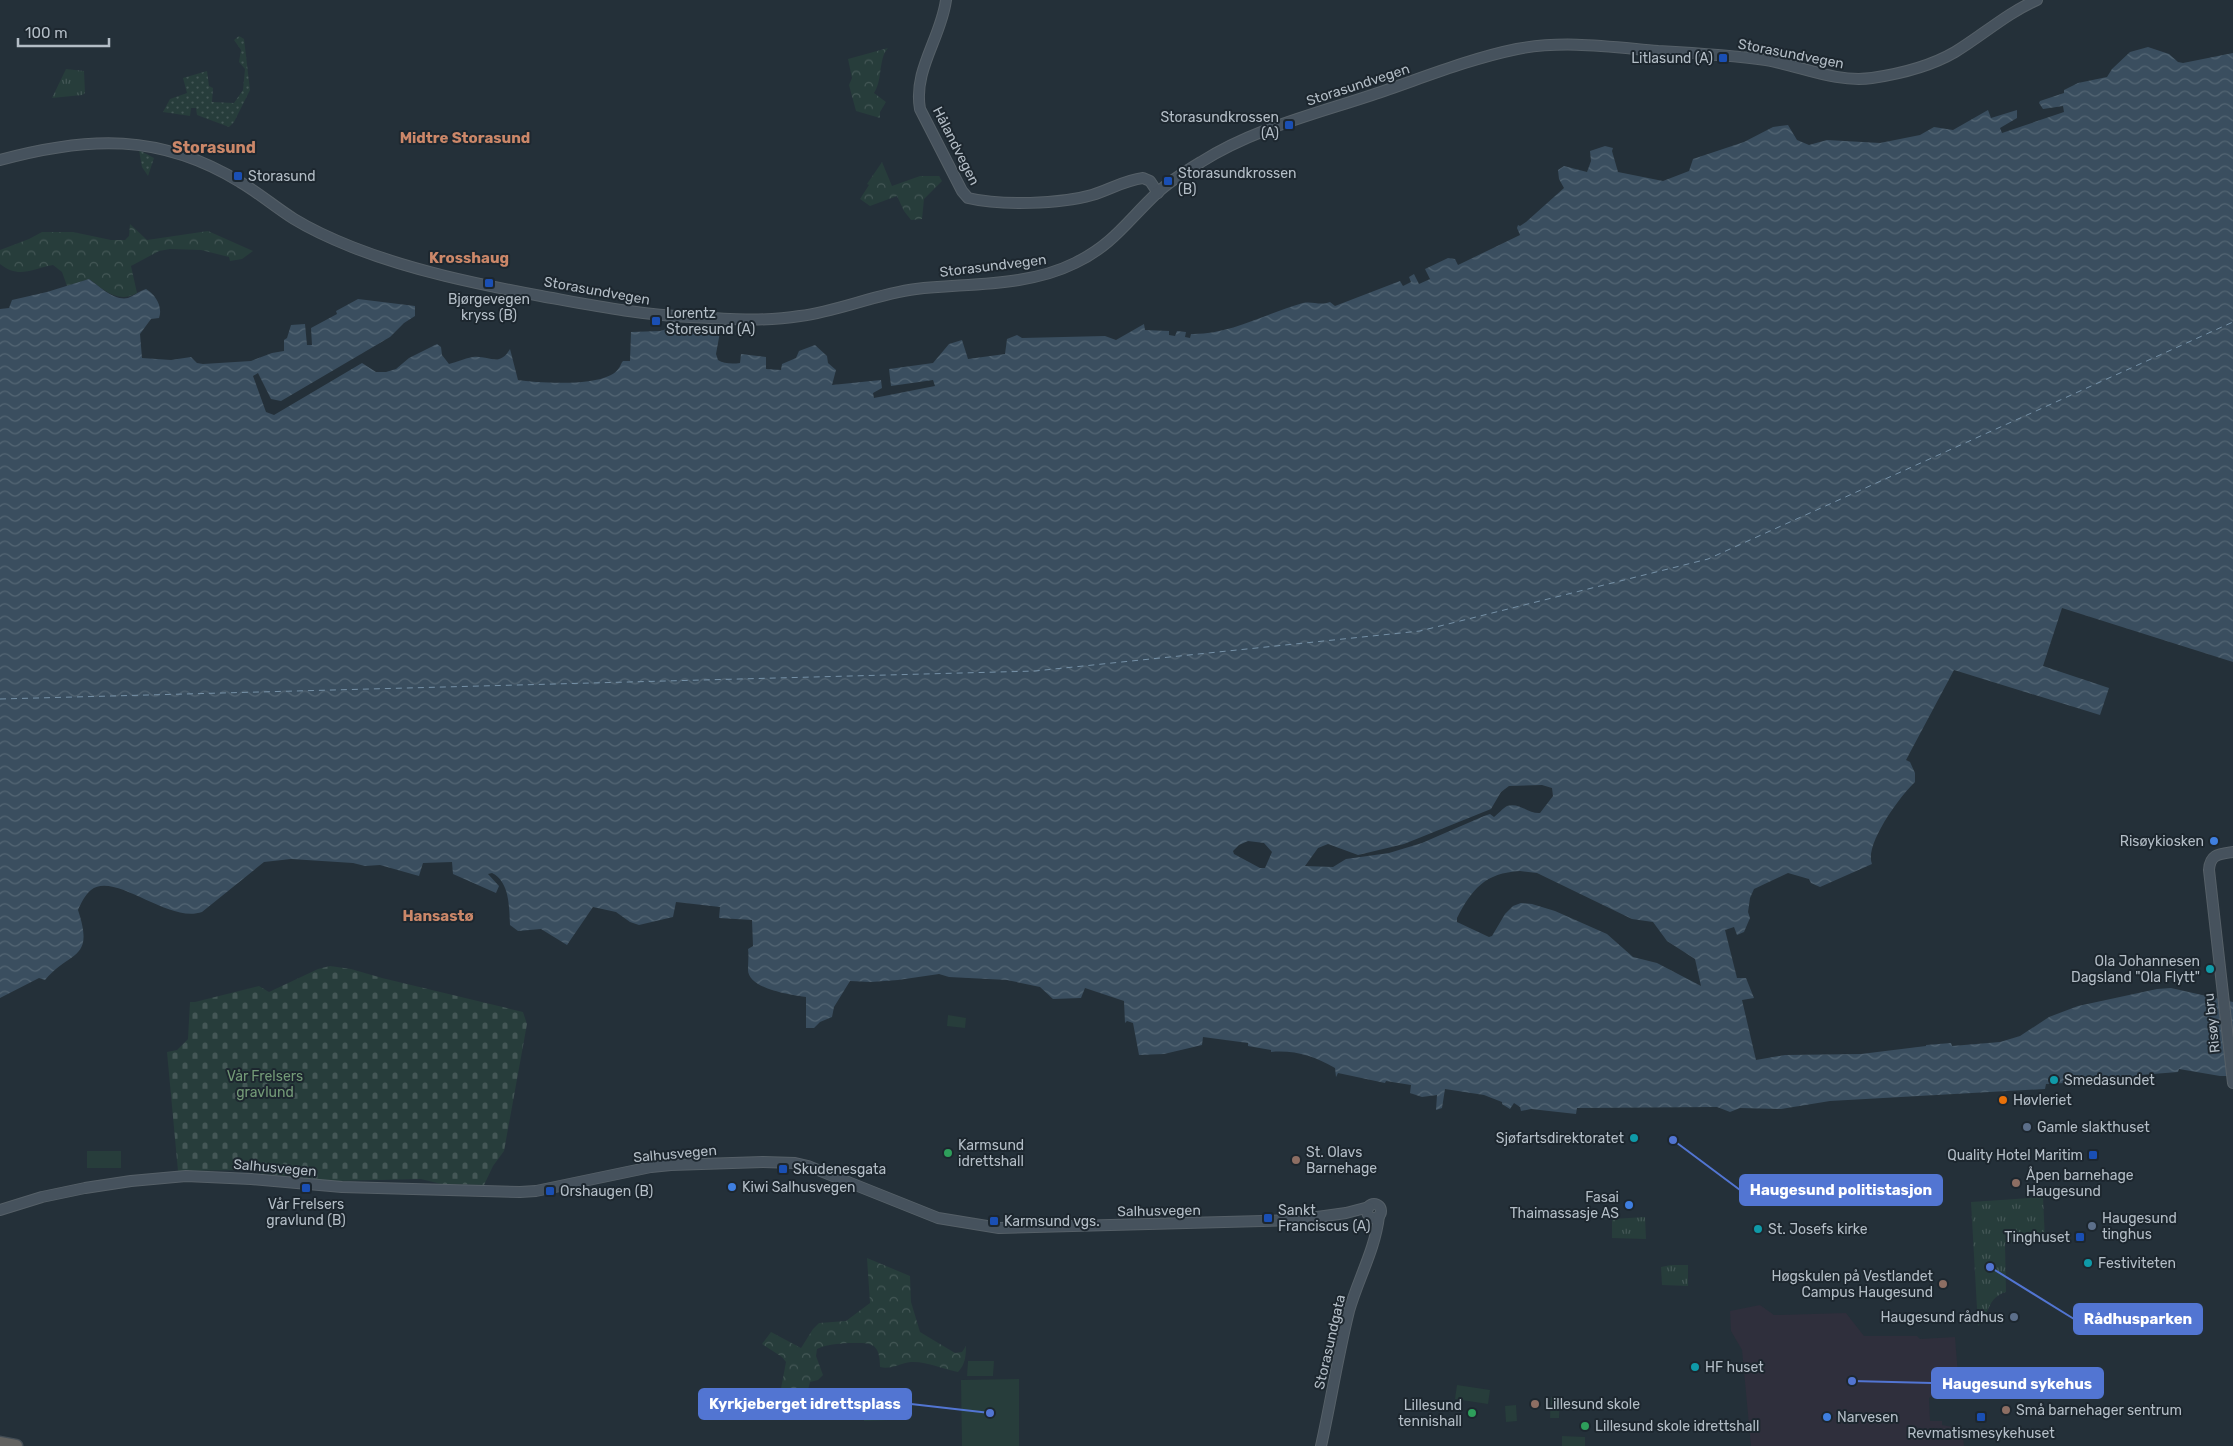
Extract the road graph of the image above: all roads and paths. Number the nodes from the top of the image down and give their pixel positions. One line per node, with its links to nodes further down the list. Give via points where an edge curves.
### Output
1 (946, 0): 4 (main road, Hålandvegen, via 921,74 918,94 920,109 968,198 1011,202 1068,200 1143,178 1150,181)
2 (2037, 0): 4 (main road, Storasundvegen, via 1942,58 1866,78 1840,78 1758,59 1600,46 1554,45 1504,52 1246,137 1200,162)
3 (0, 160): 4 (main road, Storasundvegen, via 72,144 120,143 157,148 185,155 223,172 289,216 323,234 408,267 611,309 714,318 802,316 902,291 1012,280 1054,272 1107,244)
4 (1158, 193)
5 (2233, 852): 6 (main road, Risøy bru, via 2210,859)
6 (2233, 1083)
7 (0, 1210): 8 (main road, Salhusvegen, via 85,1188 186,1176 342,1187 520,1192 651,1167 763,1162 808,1166 938,1218 982,1226 1244,1223)
8 (1371, 1213): 11 (main road, Storasundgata, via 1372,1246 1349,1312)
9 (0, 1443): 10 (highway)
10 (16, 1446)
11 (1321, 1446)

